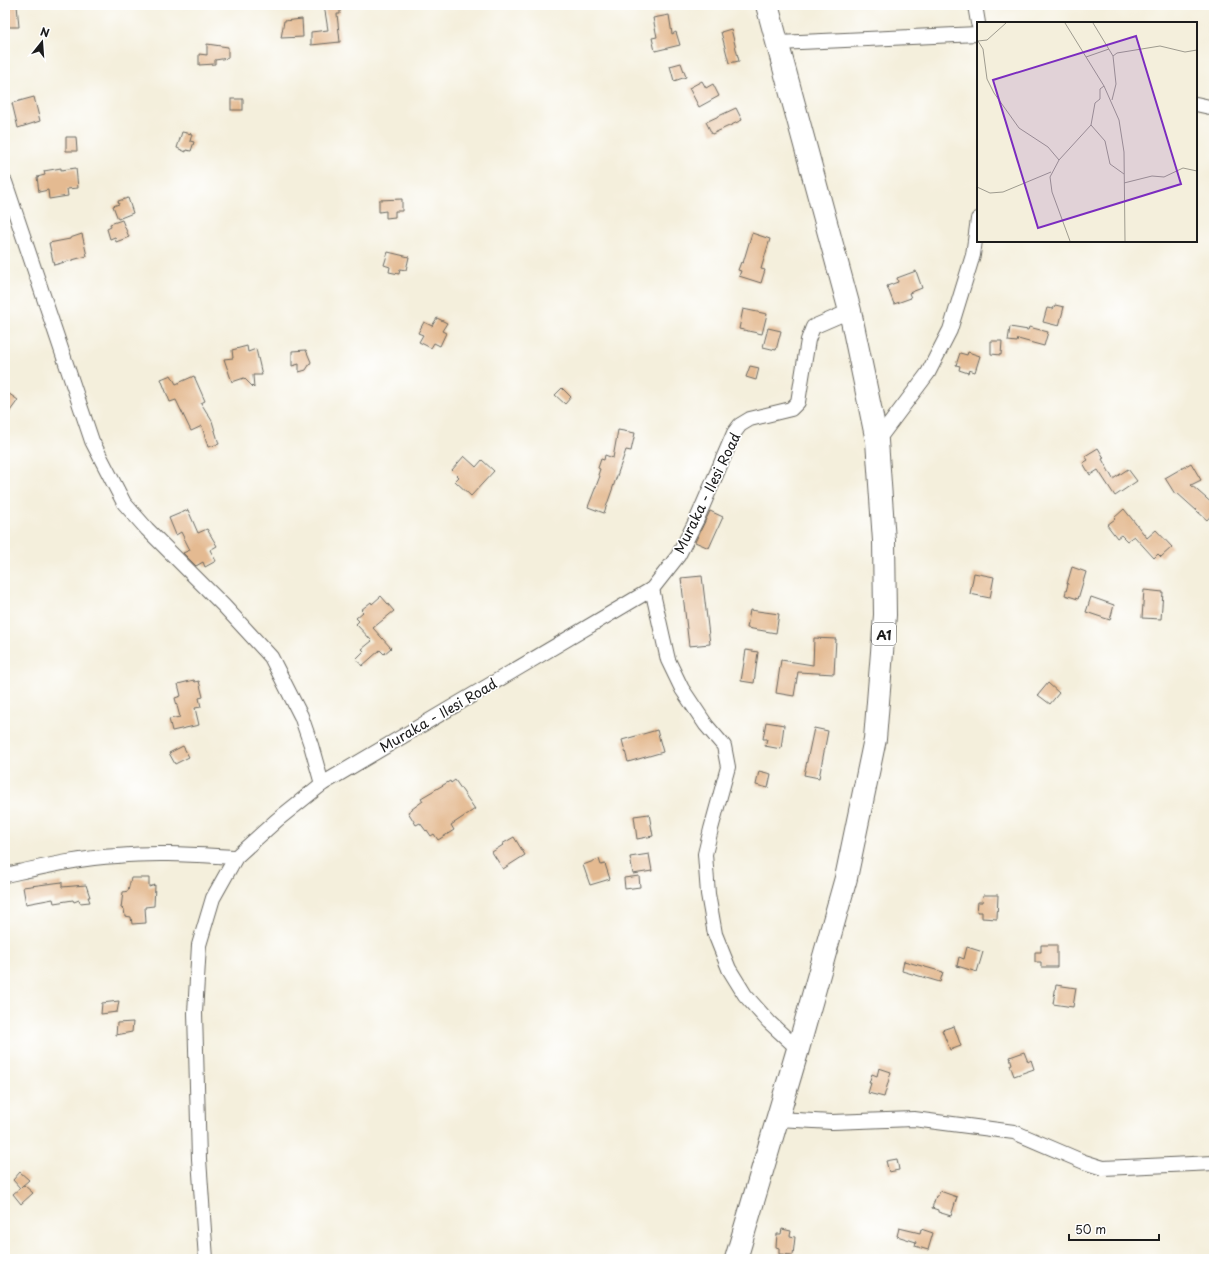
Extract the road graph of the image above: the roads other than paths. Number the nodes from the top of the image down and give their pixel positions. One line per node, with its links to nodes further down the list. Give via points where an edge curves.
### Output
1 (767, 5): 5 (highway, A1)
2 (975, 5): 3 (street)
3 (978, 22)
4 (977, 34): 5 (street)
5 (778, 43): 10 (highway, A1)
6 (1197, 104): 7 (street)
7 (1214, 108)
8 (5, 182): 13 (street, via 92,441 124,503 271,657 301,716)
9 (977, 226): 11 (street, via 973,255 950,330 928,373)
10 (850, 311): 11 (highway, A1); 12 (street, Muraka - Ilesi Road, via 813,327 808,340 798,402 791,409 750,419 740,425 678,556)
11 (877, 441): 16 (highway, A1, via 884,541 885,614 875,739 846,878)
12 (652, 589): 13 (street, Muraka - Ilesi Road); 16 (street, via 668,660 682,689 706,725 724,746 726,753 728,767 705,854 715,934 729,969 745,995)
13 (322, 784): 14 (street, Muraka - Ilesi Road)
14 (236, 857): 15 (street, via 167,854 116,856); 19 (street, Muraka - Ilesi Road, via 213,898 199,945 195,1013 199,1159)
15 (5, 875)
16 (798, 1050): 17 (highway, A1)
17 (778, 1119): 18 (street, via 832,1122 914,1119 1014,1132 1103,1168); 20 (highway, A1)
18 (1214, 1163)
19 (206, 1259)
20 (736, 1259)

